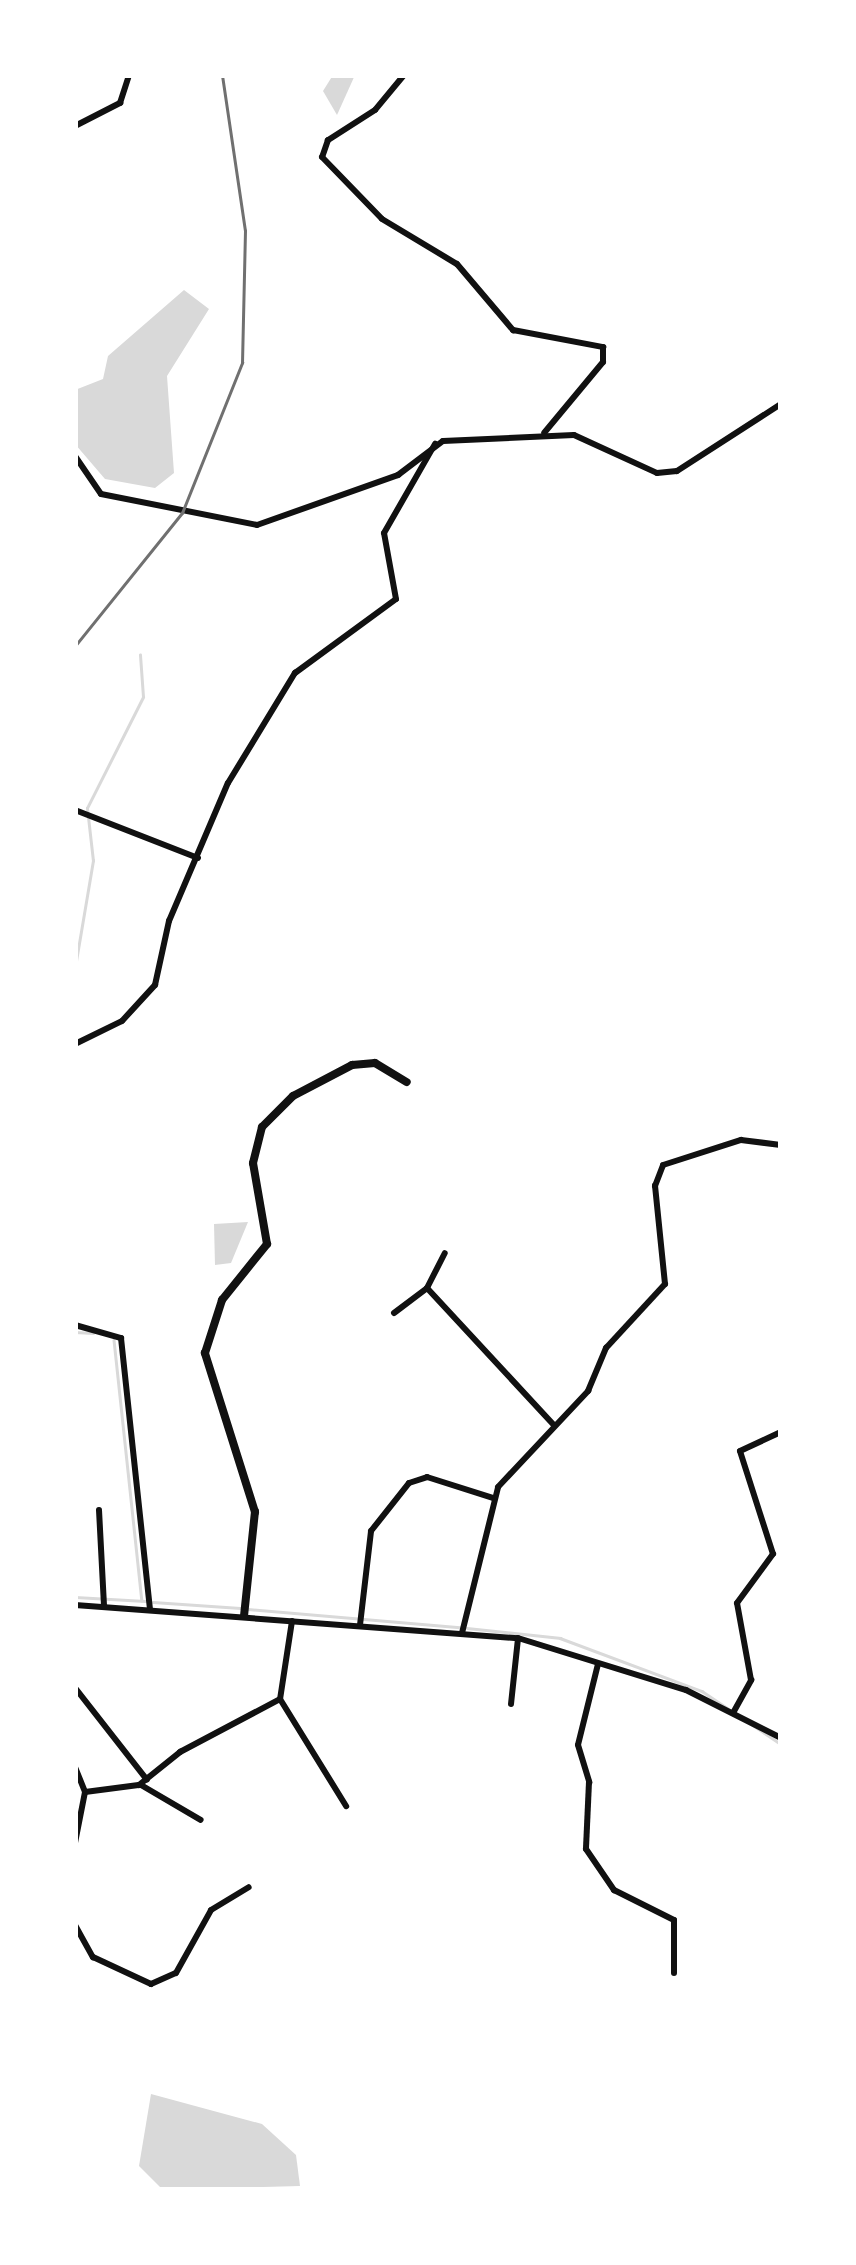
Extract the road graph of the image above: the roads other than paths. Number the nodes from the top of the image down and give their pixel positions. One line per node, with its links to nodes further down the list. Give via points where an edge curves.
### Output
1 (130, 75): 3 (street, via 120,103)
2 (404, 75): 5 (street, via 375,110 328,140 322,157 382,219 457,264 513,330 603,347 603,362)
3 (75, 126)
4 (781, 404): 5 (street, via 665,474 574,435)
5 (543, 434): 6 (street)
6 (435, 443): 7 (street, via 398,474 256,525 101,494); 9 (street, via 384,533 396,599 294,673 228,783)
7 (75, 456)
8 (75, 810): 9 (street)
9 (198, 858): 10 (street, via 147,998)
10 (75, 1044)
11 (75, 1082): 13 (street)
12 (407, 1082): 26 (street, via 375,1063 352,1064 294,1096 262,1127 253,1163 267,1244 222,1300 205,1353 255,1512)
13 (75, 1144)
14 (781, 1144): 19 (street, via 742,1140 663,1165 654,1186 665,1284)
15 (446, 1253): 16 (street)
16 (427, 1288): 17 (street); 19 (street)
17 (394, 1313)
18 (75, 1326): 25 (street, via 120,1338)
19 (554, 1425): 21 (street)
20 (781, 1432): 35 (street, via 740,1451 773,1554 737,1602 751,1680)
21 (493, 1498): 28 (street, via 427,1477 409,1483 370,1530); 29 (street)
22 (99, 1510): 24 (street)
23 (75, 1605): 24 (street)
24 (104, 1607): 25 (street)
25 (150, 1609): 26 (street)
26 (244, 1616): 27 (street)
27 (292, 1621): 28 (street); 33 (street)
28 (360, 1626): 29 (street)
29 (462, 1633): 30 (street)
30 (518, 1638): 31 (street); 34 (street)
31 (598, 1664): 35 (street); 45 (street, via 578,1745 589,1782 586,1849 614,1890 674,1920)
32 (76, 1689): 38 (street)
33 (280, 1698): 38 (street, via 180,1752); 40 (street)
34 (511, 1704)
35 (733, 1713): 36 (street)
36 (781, 1738)
37 (75, 1766): 39 (street)
38 (143, 1782): 39 (street); 41 (street)
39 (85, 1792): 42 (street)
40 (346, 1806)
41 (201, 1820)
42 (75, 1843)
43 (250, 1887): 44 (street, via 211,1910 176,1973 151,1984 93,1957)
44 (75, 1926)
45 (674, 1973)

